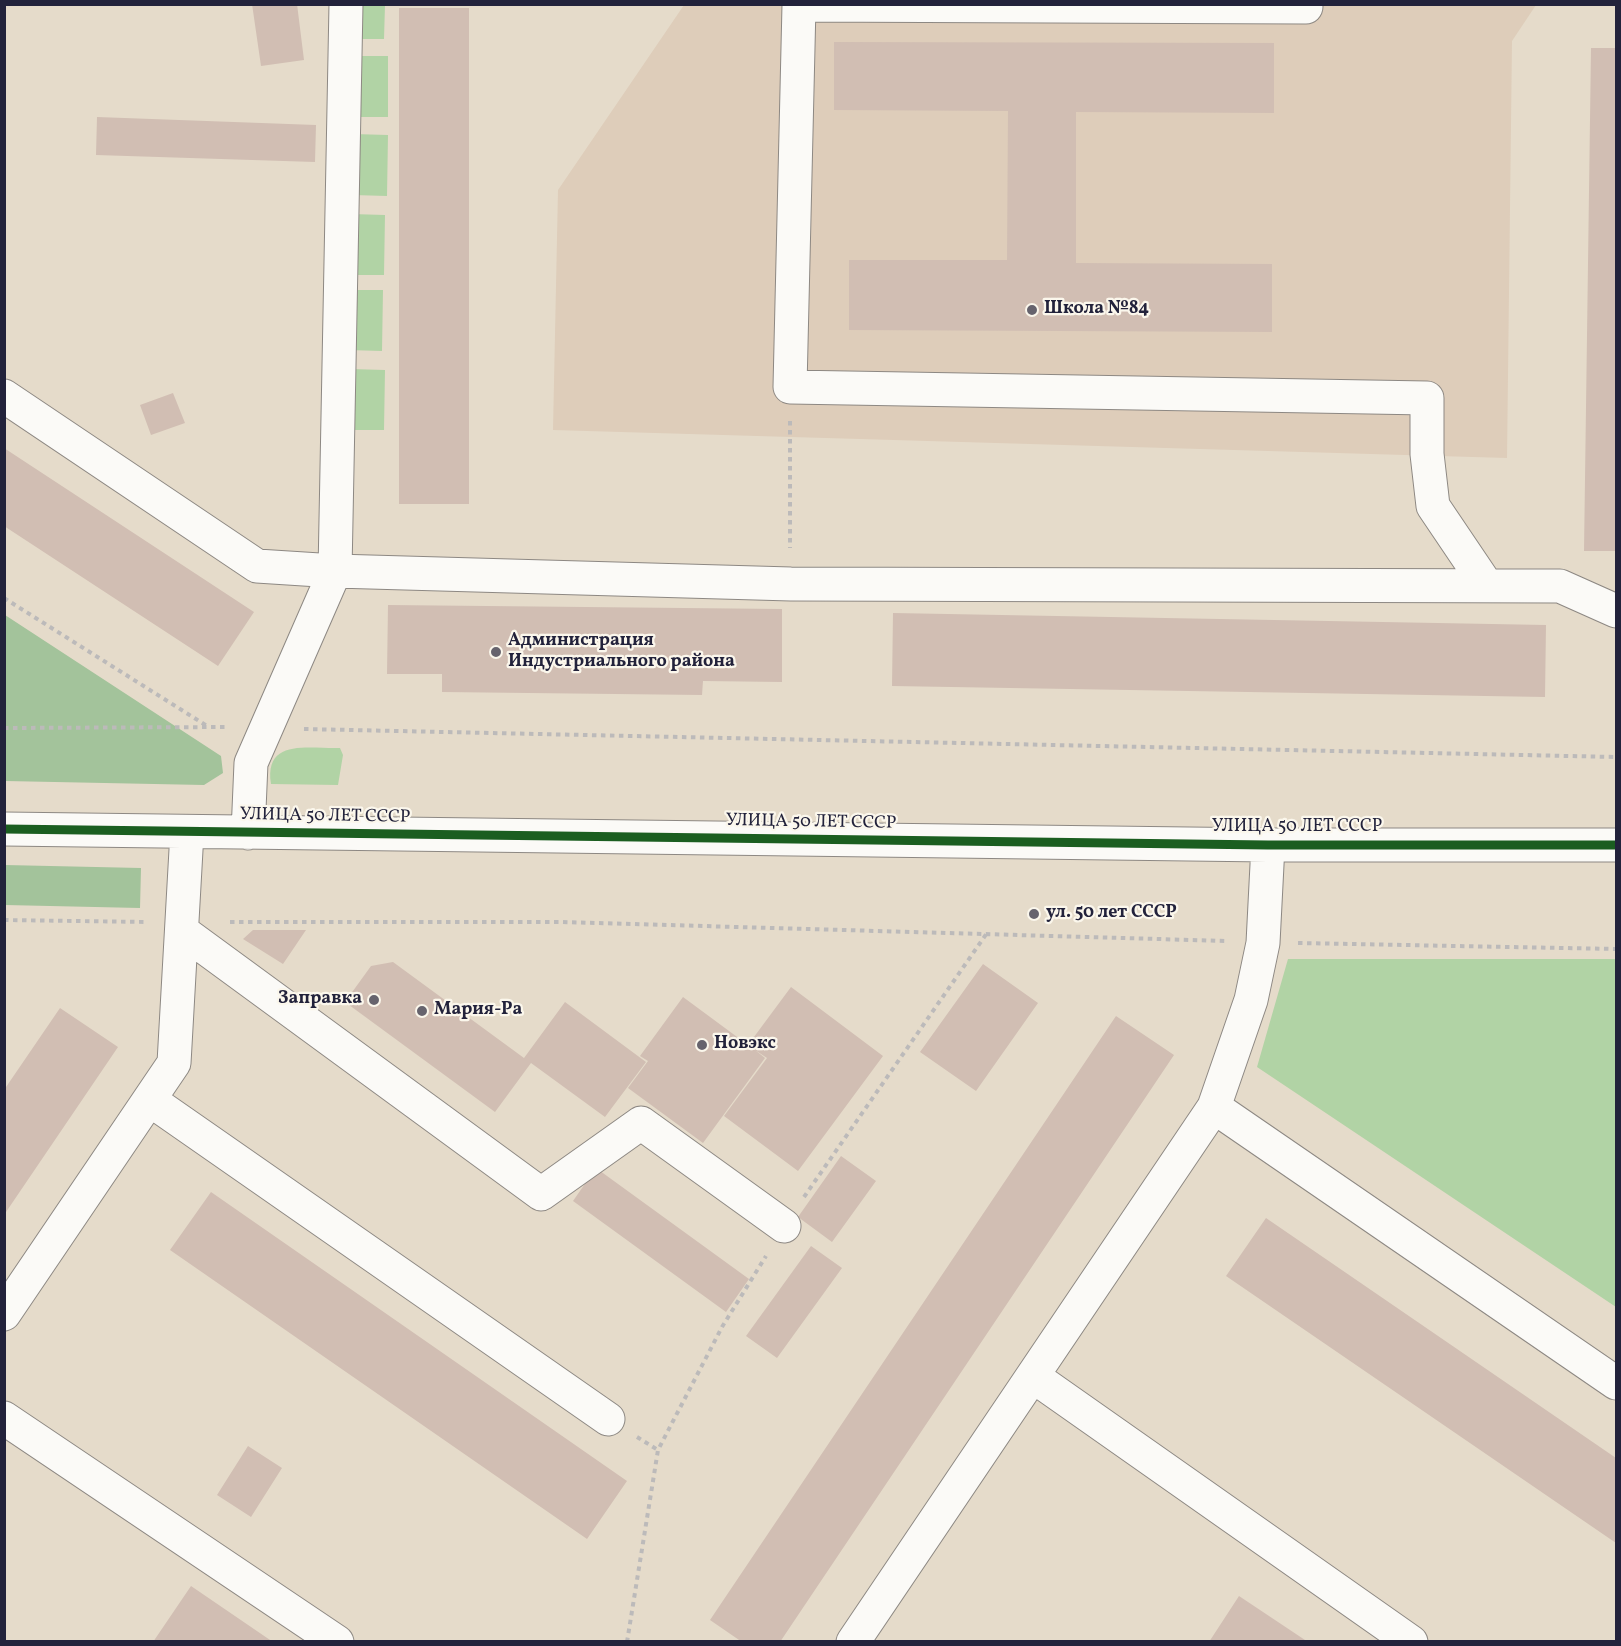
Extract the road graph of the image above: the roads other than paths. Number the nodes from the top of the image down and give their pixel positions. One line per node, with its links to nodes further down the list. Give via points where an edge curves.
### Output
1 (346, 4): 4 (street)
2 (1306, 7): 5 (street, via 799,5 790,387 1427,398 1427,454 1433,506)
3 (4, 396): 4 (street, via 258,566)
4 (335, 572): 5 (street, via 791,584); 9 (street, via 251,763)
5 (1487, 586): 6 (street, via 1560,586)
6 (1617, 611)
7 (4, 829): 8 (street, УЛИЦА 50 ЛЕТ СССР)
8 (187, 832): 9 (street, УЛИЦА 50 ЛЕТ СССР); 12 (street)
9 (248, 832): 11 (street, УЛИЦА 50 ЛЕТ СССР)
10 (1617, 845): 11 (street, УЛИЦА 50 ЛЕТ СССР)
11 (1268, 846): 14 (street, via 1263,943 1251,1000)
12 (182, 926): 13 (street, via 174,1063); 15 (street, via 541,1194 641,1123)
13 (150, 1100): 16 (street); 20 (street)
14 (1214, 1107): 17 (street); 18 (street)
15 (784, 1226)
16 (4, 1314)
17 (1034, 1377): 22 (street); 23 (street)
18 (1617, 1383)
19 (4, 1418): 21 (street)
20 (608, 1419)
21 (337, 1641)
22 (853, 1641)
23 (1411, 1641)

